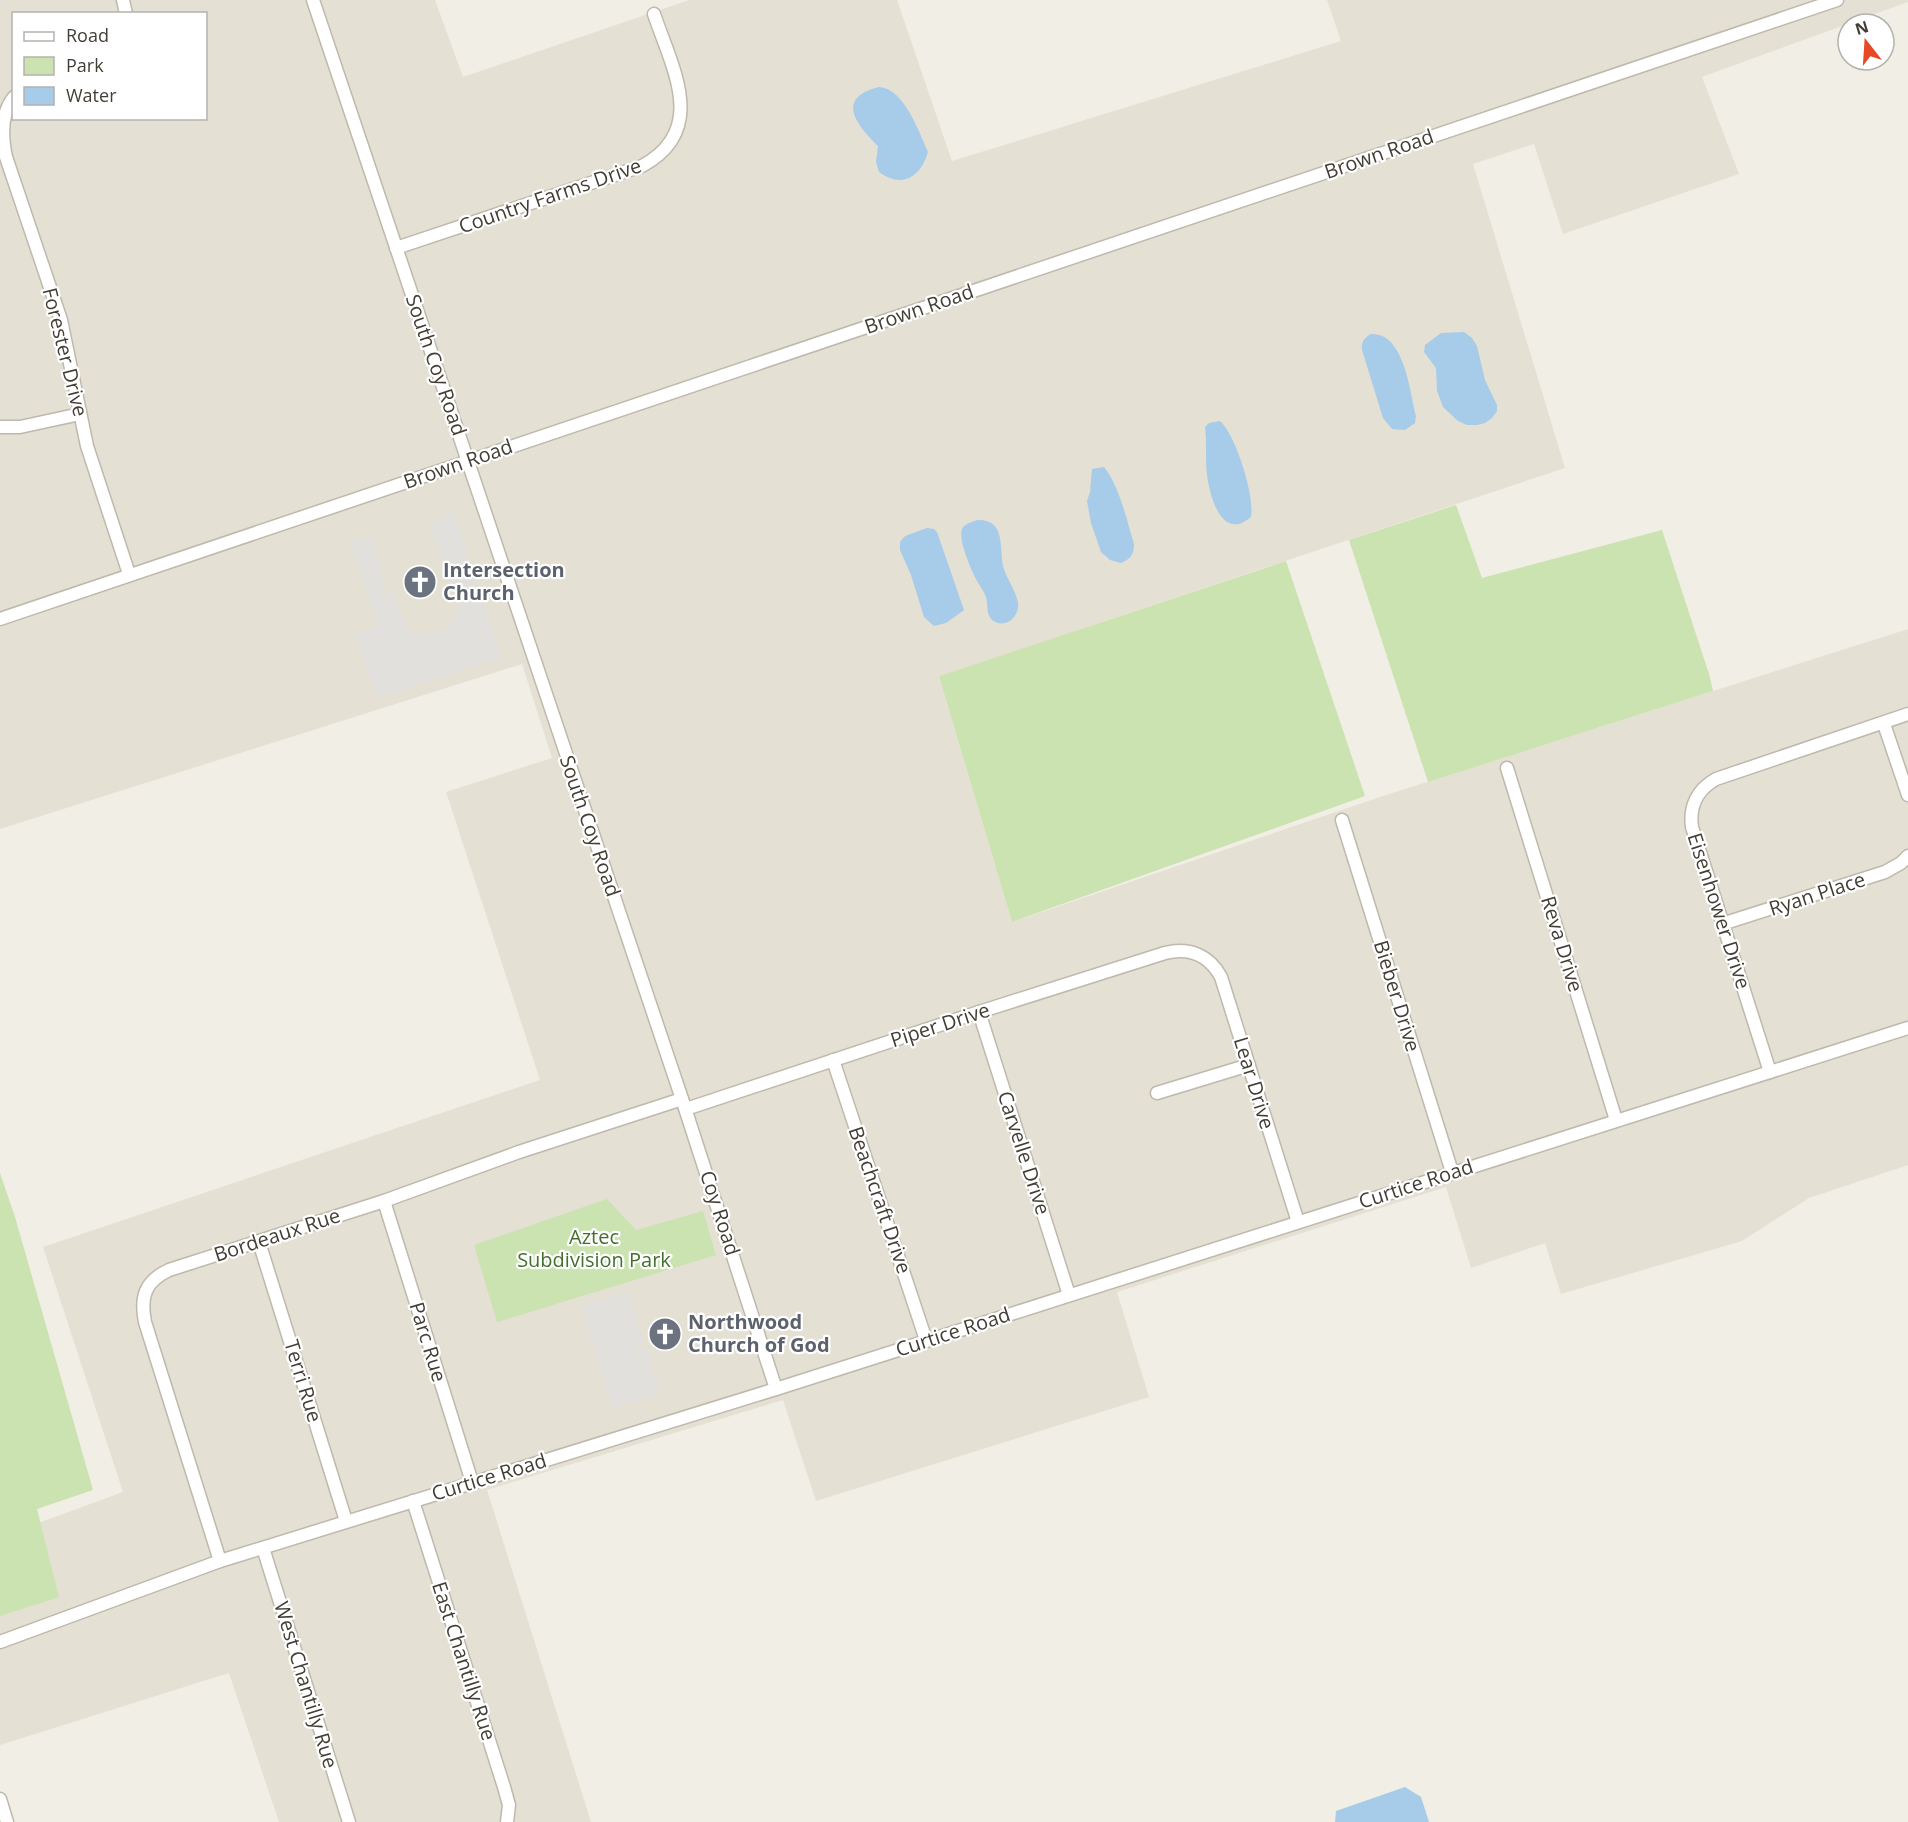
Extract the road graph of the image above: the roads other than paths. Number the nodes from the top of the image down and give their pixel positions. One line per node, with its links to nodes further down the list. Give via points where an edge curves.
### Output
1 (313, 0): 5 (street, South Coy Road)
2 (1837, 0): 8 (street, Brown Road)
3 (654, 14): 5 (street, Country Farms Drive, via 682,107 675,135 658,157 642,166)
4 (8, 97): 6 (street, Forester Drive, via 3,142 61,320)
5 (396, 248): 8 (street, South Coy Road)
6 (80, 414): 7 (street, via 20,427); 9 (street, Forester Drive, via 94,471)
7 (0, 427)
8 (467, 460): 9 (street, Brown Road); 21 (street, South Coy Road)
9 (129, 574): 10 (street, Brown Road)
10 (0, 618)
11 (1908, 714): 12 (street, Eisenhower Drive)
12 (1884, 724): 14 (street); 17 (street, Eisenhower Drive, via 1723,776 1701,791 1691,811 1692,827)
13 (1507, 768): 27 (street, Reva Drive)
14 (1908, 795)
15 (1342, 820): 28 (street, Bieber Drive)
16 (1908, 856): 17 (street, Ryan Place, via 1885,872)
17 (1722, 924): 24 (street, Eisenhower Drive)
18 (1197, 954): 19 (street, Piper Drive, via 1180,950 1165,953); 23 (street, Lear Drive, via 1213,965 1221,977)
19 (980, 1012): 22 (street, Piper Drive); 32 (street, Carvelle Drive)
20 (1908, 1028): 24 (street, Curtice Road)
21 (661, 1037): 26 (street, Coy Road)
22 (833, 1060): 26 (street, Piper Drive); 33 (street, Beachcraft Drive)
23 (1249, 1065): 25 (street); 30 (street, Lear Drive)
24 (1770, 1072): 27 (street, Curtice Road)
25 (1157, 1093)
26 (684, 1104): 29 (street, Bordeaux Rue, via 519,1152); 34 (street, Coy Road)
27 (1616, 1120): 28 (street, Curtice Road)
28 (1452, 1172): 30 (street, Curtice Road)
29 (384, 1201): 31 (street, Bordeaux Rue); 35 (street, Parc Rue)
30 (1298, 1222): 32 (street, Curtice Road)
31 (259, 1242): 37 (street, Terri Rue); 39 (street, Bordeaux Rue, via 160,1274 151,1282 142,1303)
32 (1069, 1294): 33 (street, Curtice Road)
33 (926, 1340): 34 (street, Curtice Road)
34 (776, 1389): 35 (street, Curtice Road)
35 (472, 1482): 36 (street, Curtice Road)
36 (413, 1500): 37 (street, Curtice Road); 44 (street, East Chantilly Rue, via 504,1787)
37 (346, 1521): 38 (street, Curtice Road)
38 (263, 1548): 39 (street, Curtice Road); 43 (street, West Chantilly Rue)
39 (220, 1561): 40 (street, Curtice Road)
40 (0, 1642)
41 (0, 1799): 42 (street)
42 (7, 1822)
43 (349, 1822)
44 (507, 1822)

